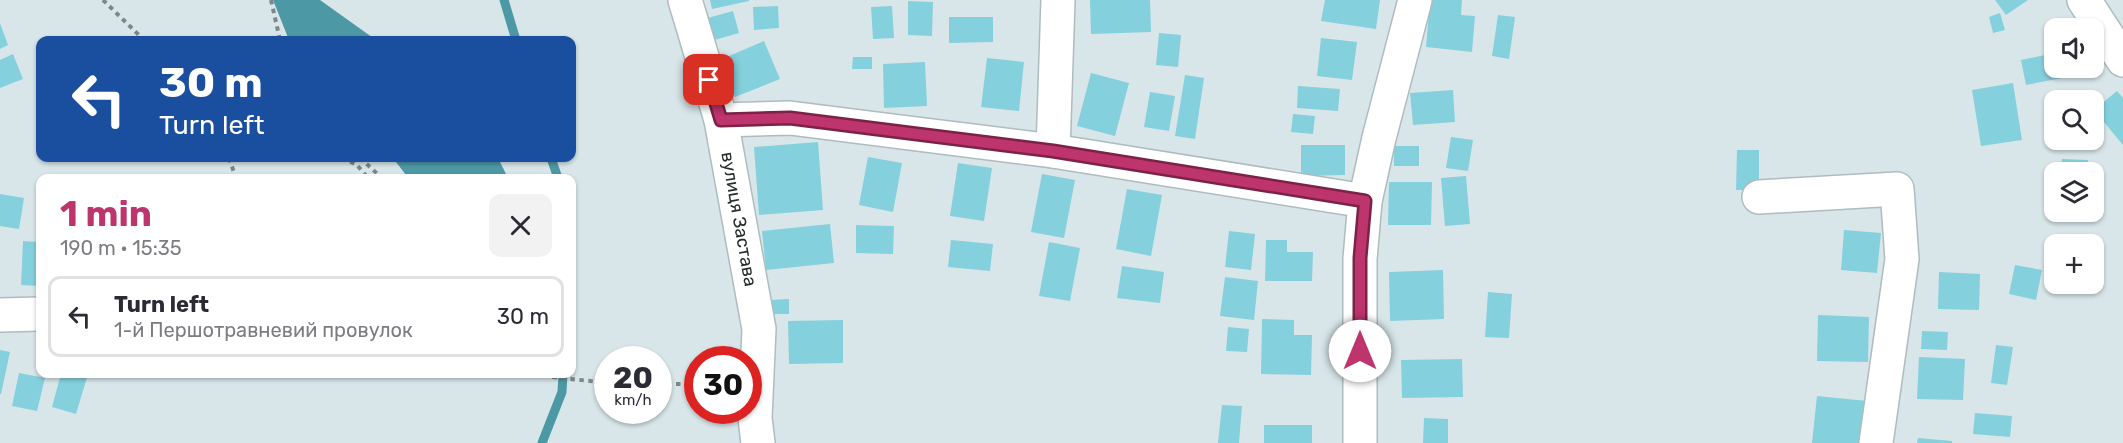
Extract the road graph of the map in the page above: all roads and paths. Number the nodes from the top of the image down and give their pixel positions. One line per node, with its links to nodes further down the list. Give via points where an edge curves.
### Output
1 (103, 0): 7 (path)
2 (271, 0): 8 (path)
3 (685, 0): 10 (street, вулиця Застава)
4 (1058, 0): 11 (street)
5 (1415, 0): 17 (street)
6 (2084, 0): 9 (street)
7 (140, 36)
8 (279, 36)
9 (2123, 60)
10 (721, 120): 11 (street, via 790,118); 22 (street, вулиця Застава, via 759,329 755,418)
11 (1053, 151): 17 (street)
12 (351, 162): 14 (path)
13 (364, 162): 15 (path)
14 (365, 174)
15 (378, 174)
16 (1759, 197): 24 (street, via 1897,189 1902,259)
17 (1365, 201): 23 (street, via 1360,258)
18 (36, 314): 19 (street)
19 (0, 315)
20 (566, 378): 21 (path)
21 (594, 381)
22 (758, 443)
23 (1360, 443)
24 (1876, 443)

